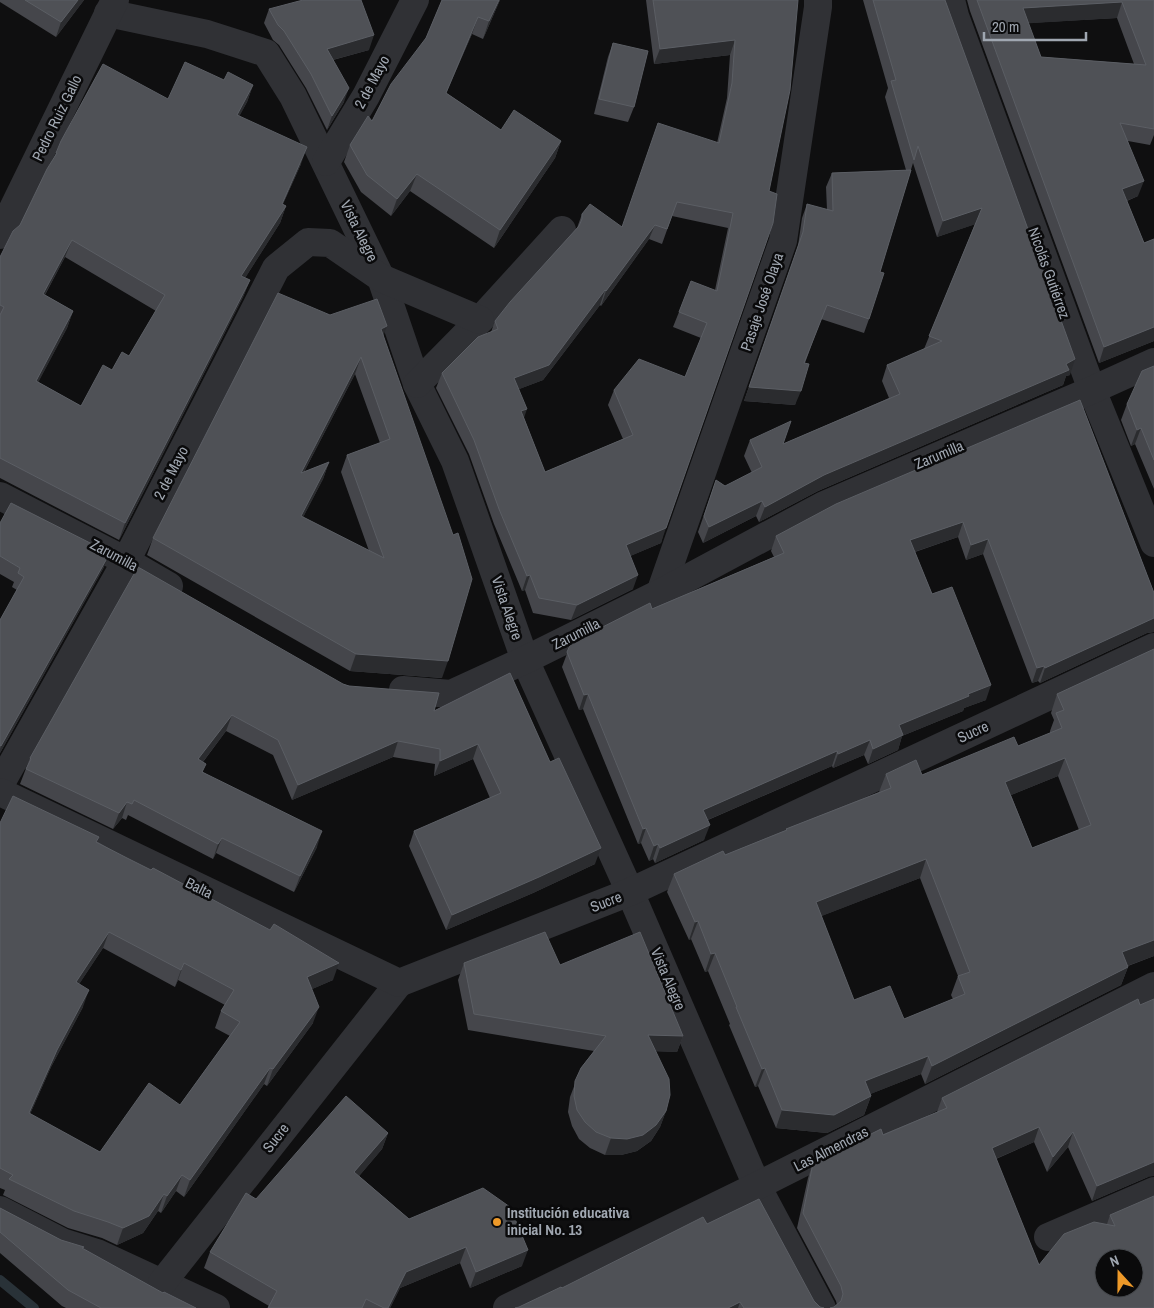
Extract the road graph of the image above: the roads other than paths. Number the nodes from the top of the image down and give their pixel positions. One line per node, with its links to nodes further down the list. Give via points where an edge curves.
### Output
1 (415, 0): 5 (street, 2 de Mayo, via 366,96)
2 (818, 0): 16 (street, Pasaje José Olaya, via 784,241)
3 (951, 0): 12 (street, Nicolás Gutiérrez)
4 (112, 7): 5 (street, Vista Alegre, via 266,53 293,96); 7 (street, Pedro Ruiz Gallo)
5 (326, 162): 8 (street, Vista Alegre)
6 (562, 230): 9 (street)
7 (0, 235)
8 (381, 278): 9 (street, 2 de Mayo); 11 (street, Vista Alegre); 15 (street, 2 de Mayo, via 330,243 308,242 276,268)
9 (480, 320): 11 (street)
10 (1154, 362): 12 (street, Zarumilla)
11 (417, 384): 19 (street, Vista Alegre, via 455,461)
12 (1092, 390): 14 (street, Nicolás Gutiérrez); 16 (street, Zarumilla, via 824,505)
13 (0, 496): 15 (street, Zarumilla)
14 (1154, 543)
15 (126, 561): 17 (street, Zarumilla); 21 (street, 2 de Mayo)
16 (660, 592): 19 (street, Zarumilla)
17 (193, 599)
18 (1154, 647): 23 (street, Sucre)
19 (525, 660): 20 (street, Zarumilla, via 451,694); 23 (street, Vista Alegre)
20 (374, 688)
21 (0, 785)
22 (0, 792): 24 (street, Balta)
23 (630, 892): 24 (street, Sucre); 26 (street, Vista Alegre)
24 (399, 983): 30 (street, Sucre)
25 (1154, 986): 26 (street, Las Almendras)
26 (757, 1186): 32 (street, Las Almendras); 33 (street, Vista Alegre)
27 (1154, 1191): 29 (street)
28 (0, 1210): 30 (street, via 62,1242 97,1253)
29 (1048, 1237)
30 (162, 1282): 31 (street)
31 (216, 1308)
32 (507, 1308)
33 (822, 1308)

